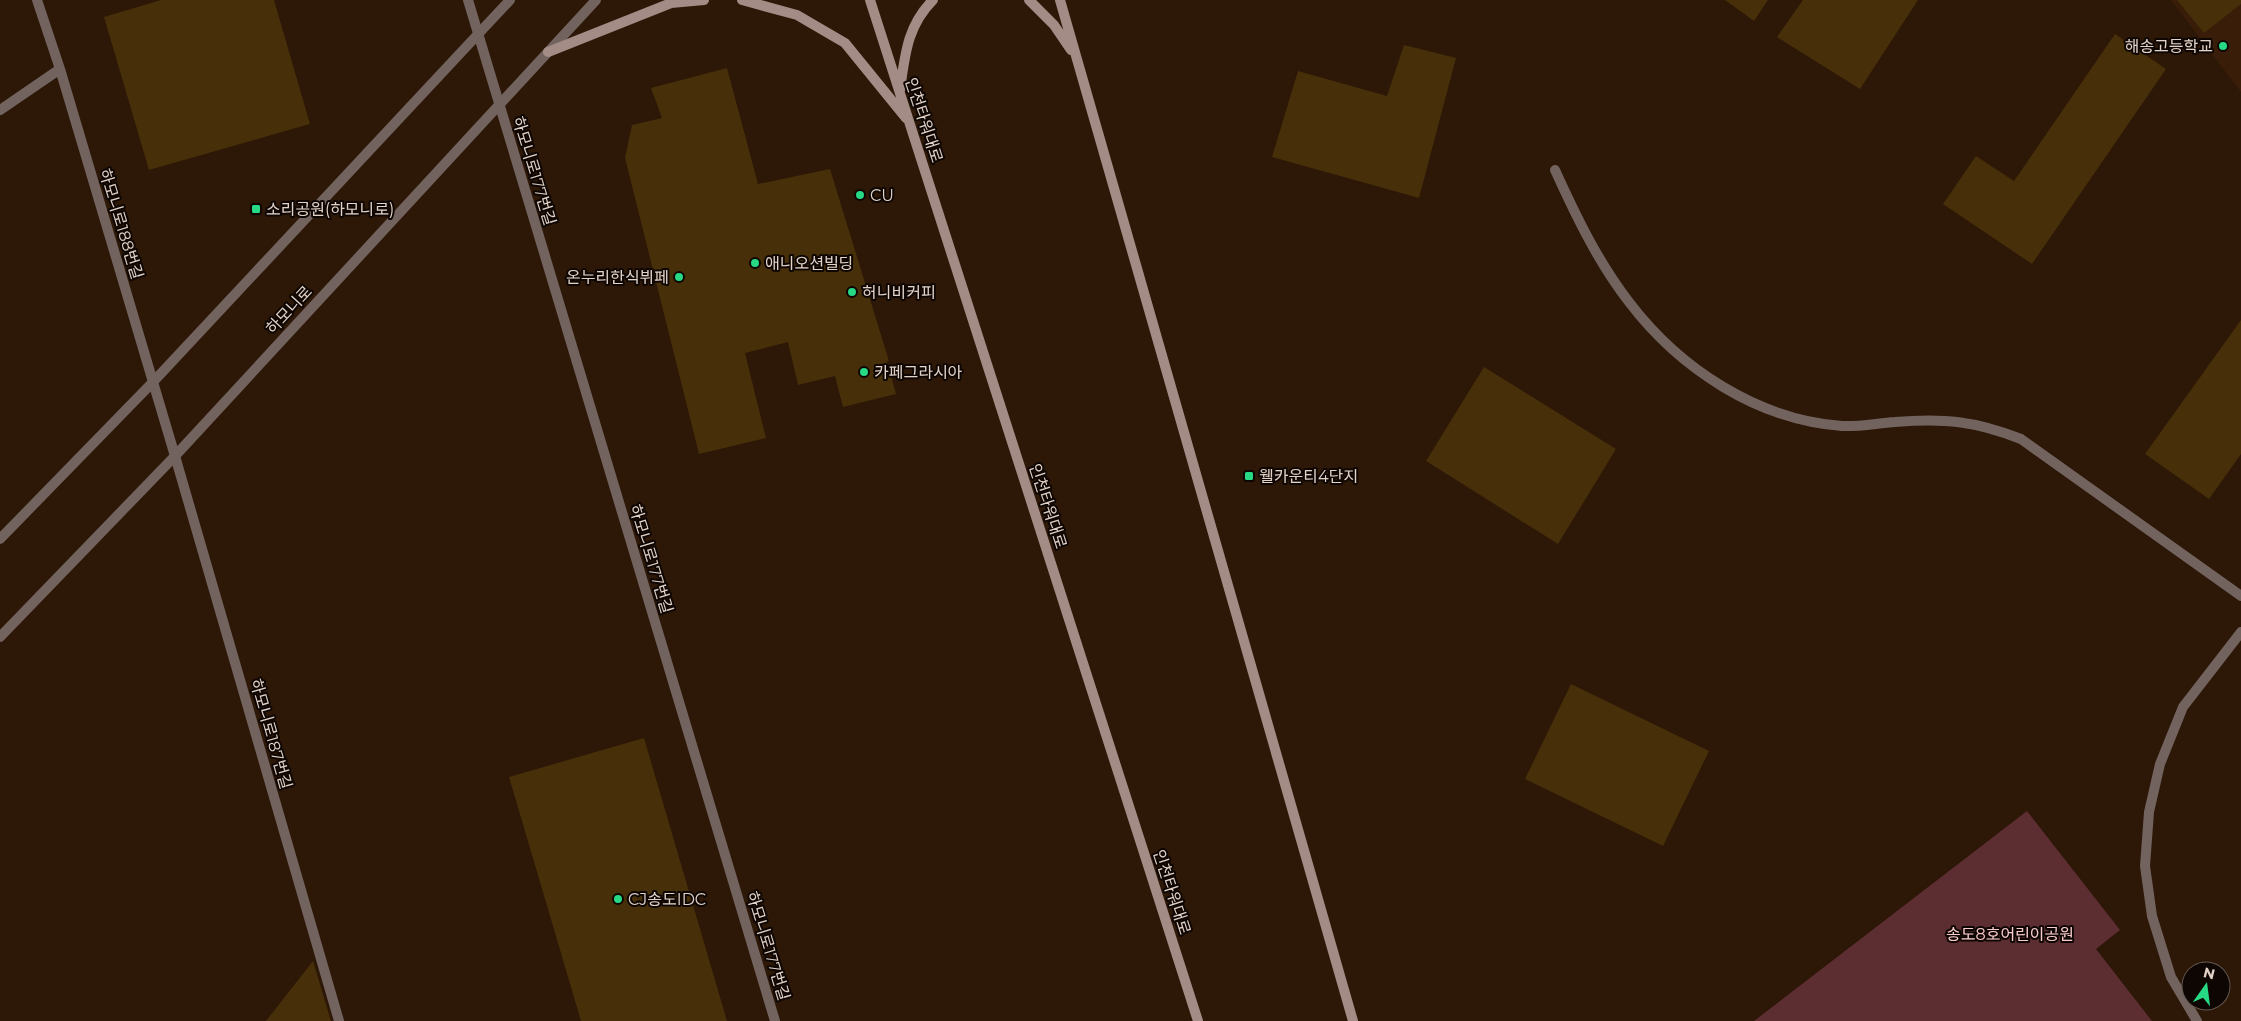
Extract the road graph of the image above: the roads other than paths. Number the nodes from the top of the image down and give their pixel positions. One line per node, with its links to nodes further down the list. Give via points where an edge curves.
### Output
1 (37, 0): 14 (street, 하모니로188번길)
2 (468, 0): 11 (street, 하모니로177번길)
3 (510, 0): 11 (street)
4 (596, 0): 12 (street, 하모니로)
5 (704, 0): 12 (main road, via 670,3)
6 (742, 0): 18 (main road, via 798,15 845,43)
7 (870, 0): 15 (main road, 인천타워대로)
8 (933, 0): 15 (main road, via 922,11 913,28 906,49)
9 (1029, 0): 13 (main road, via 1054,25)
10 (1060, 0): 13 (main road)
11 (478, 33): 16 (street, 하모니로177번길); 20 (street)
12 (548, 52): 16 (street, 하모니로)
13 (1076, 57): 29 (main road)
14 (60, 70): 17 (street); 20 (street, 하모니로188번길)
15 (900, 93): 18 (main road, 인천타워대로)
16 (499, 105): 21 (street, 하모니로); 27 (street, 하모니로177번길)
17 (0, 110)
18 (910, 123): 28 (main road, 인천타워대로)
19 (1555, 170): 23 (street, via 1602,263 1629,303 1690,365 1739,397 1815,423 1844,426 1932,420 1968,422 2021,439)
20 (153, 382): 21 (street, 하모니로188번길); 22 (street)
21 (175, 456): 25 (street, 하모니로); 26 (street, 하모니로187번길)
22 (0, 539)
23 (2241, 596)
24 (2241, 632): 30 (street, via 2183,707 2160,764 2149,812 2145,866 2152,916 2171,977)
25 (0, 637)
26 (339, 1021)
27 (775, 1021)
28 (1198, 1021)
29 (1353, 1021)
30 (2197, 1021)

